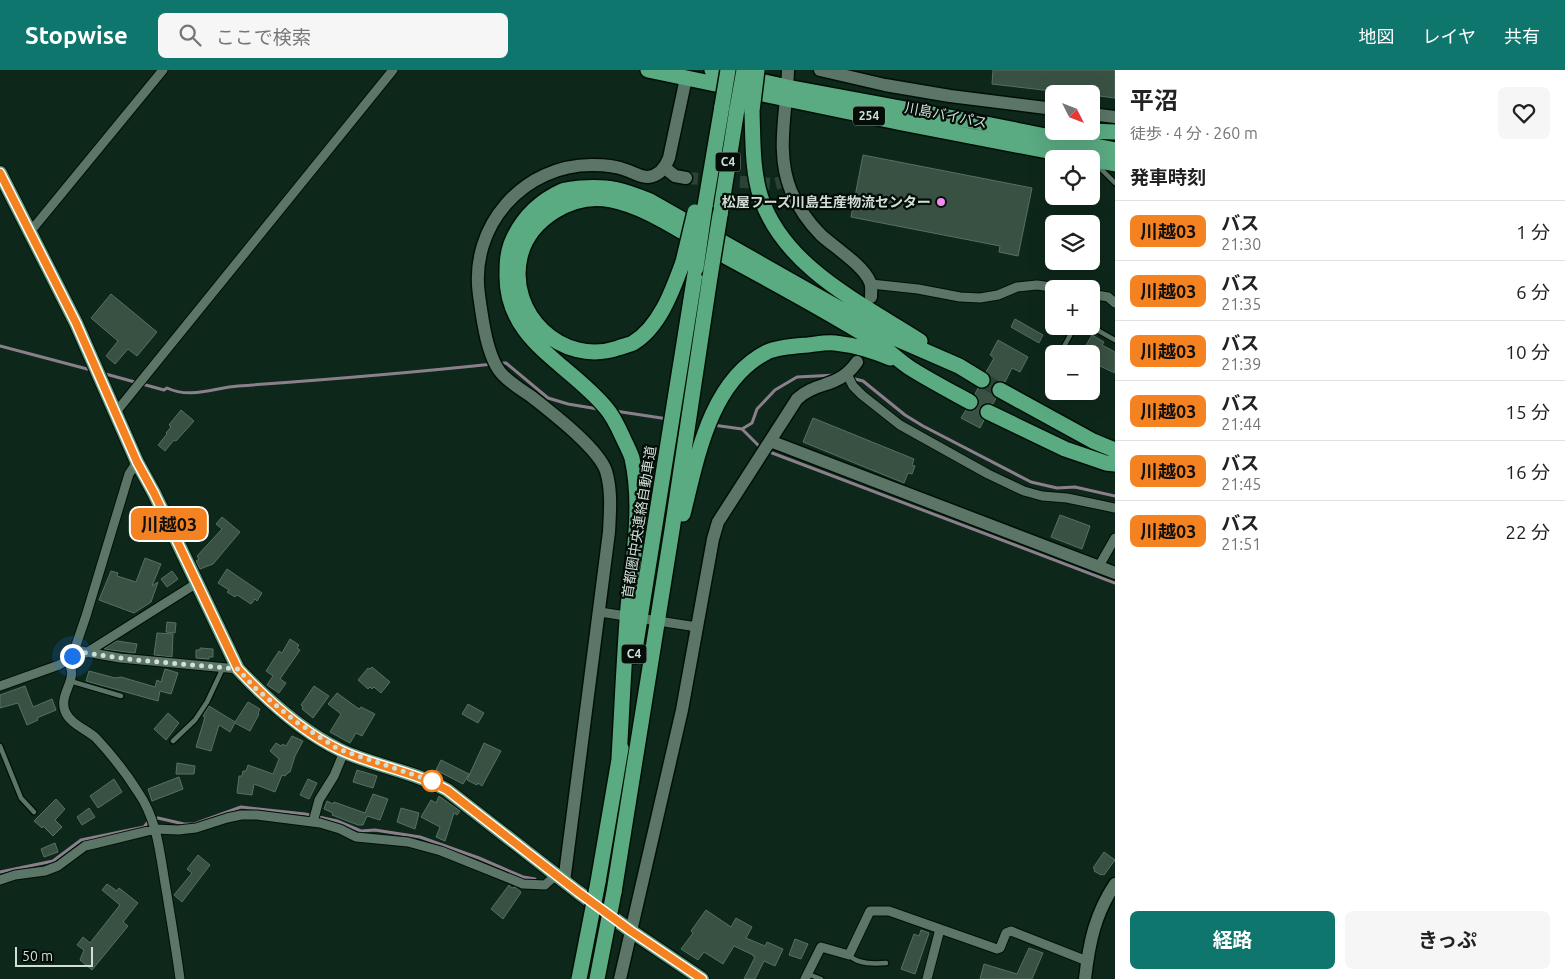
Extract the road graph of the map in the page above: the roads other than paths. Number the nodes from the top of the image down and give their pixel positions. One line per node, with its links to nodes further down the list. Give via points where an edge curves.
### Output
1 (163, 70): 31 (street)
2 (393, 70): 47 (street)
3 (648, 70): 11 (highway, 川島バイパス / 254)
4 (712, 70): 12 (highway, 川島バイパス / 254)
5 (718, 70): 13 (highway, C4)
6 (728, 70): 13 (highway, C4, bridge)
7 (744, 70): 15 (highway, C4, bridge)
8 (757, 70): 15 (highway, bridge)
9 (788, 70): 12 (street)
10 (820, 70): 14 (street, via 950,96)
11 (686, 78): 12 (highway, 川島バイパス / 254); 26 (street)
12 (786, 93): 18 (highway, 川島バイパス / 254); 22 (highway, 川島バイパス / 254, via 911,125); 33 (street, via 783,128 785,181 804,216 860,269)
13 (717, 104): 32 (highway, C4, bridge)
14 (1045, 108)
15 (745, 110): 41 (highway, via 761,198 785,241 822,279); 54 (highway, C4, bridge, via 720,215)
16 (1100, 115): 17 (street)
17 (1115, 117)
18 (976, 122): 19 (highway); 23 (highway, 川島バイパス / 254)
19 (1045, 127)
20 (1100, 131): 21 (highway)
21 (1115, 132)
22 (1045, 150)
23 (1115, 150)
24 (1100, 161): 25 (highway, 川島バイパス / 254)
25 (1115, 164)
26 (665, 168): 29 (street, via 675,176); 59 (street, via 647,177 616,167 592,165 549,173 524,186 505,203 488,230 479,264 478,289 484,323 493,358 502,374 591,448 606,471 610,508)
27 (1100, 168): 30 (lane)
28 (0, 173): 31 (main road)
29 (686, 178)
30 (1115, 183)
31 (30, 232): 47 (main road)
32 (689, 265): 42 (highway, via 647,332 633,343 607,352 583,352 567,347 547,334 525,308 518,287 520,257 528,238 539,224 553,211 570,204 590,199 610,200 642,210 785,290 876,342); 60 (highway, 首都圏中央連絡自動車道 / C4, via 672,419)
33 (871, 284): 34 (street, via 980,298 1017,287); 36 (street)
34 (1045, 286)
35 (1100, 296): 37 (street)
36 (871, 297)
37 (1115, 303)
38 (1100, 332): 39 (lane)
39 (1115, 340)
40 (857, 362): 43 (street)
41 (959, 366): 44 (highway); 60 (highway, via 881,332 650,201 621,189 567,190 537,206 525,218 510,248 507,286 511,306 527,334 609,412 632,456 637,497)
42 (910, 368): 46 (highway); 54 (highway, via 877,352 835,343 768,352 747,366 727,387 712,414 683,515)
43 (843, 377): 49 (street, via 797,399); 53 (street, via 900,425 988,474 1042,496)
44 (982, 380)
45 (1000, 390): 50 (highway)
46 (970, 402)
47 (116, 412): 51 (main road)
48 (988, 412): 52 (highway, via 1065,449 1106,464)
49 (769, 442): 56 (street); 62 (street, via 718,522)
50 (1115, 450)
51 (137, 462): 58 (main road); 63 (street, via 129,474)
52 (1115, 464)
53 (1115, 508)
54 (672, 530): 61 (highway, C4)
55 (1115, 538): 56 (street)
56 (1099, 566): 57 (street)
57 (1115, 573)
58 (197, 583): 64 (street); 67 (main road)
59 (600, 612): 60 (street); 77 (street)
60 (634, 618): 61 (street); 87 (highway, 首都圏中央連絡自動車道 / C4, bridge, via 619,758)
61 (657, 621): 62 (street); 88 (highway, C4, bridge)
62 (697, 627): 81 (street, via 682,710)
63 (74, 650): 64 (street); 65 (street)
64 (86, 653): 66 (street)
65 (67, 661): 68 (street, via 73,672); 69 (street)
66 (223, 668): 67 (street); 71 (lane, via 195,720)
67 (238, 669): 73 (main road, via 254,687 295,721)
68 (70, 681): 70 (lane); 76 (street, via 64,709 71,720 95,737 119,765 139,793)
69 (0, 686)
70 (121, 696)
71 (173, 741)
72 (0, 746): 74 (lane, via 21,798)
73 (344, 752): 75 (street, via 334,776 318,800); 77 (main road, via 431,781 447,790)
74 (34, 812)
75 (314, 819): 76 (street, via 241,815 196,828); 77 (street, via 356,837 408,842 440,851 522,884 545,885)
76 (156, 829): 78 (street, via 85,846 58,866); 86 (street)
77 (560, 878): 81 (main road)
78 (0, 880)
79 (1115, 884): 83 (street, via 1098,914)
80 (940, 929): 82 (street, via 888,911 870,911); 83 (street, via 997,949 1006,933 1011,931); 92 (street)
81 (631, 931): 89 (street); 90 (main road)
82 (849, 955): 84 (lane, via 865,962); 85 (street, via 821,947)
83 (1087, 961): 93 (street)
84 (886, 963)
85 (807, 976): 91 (lane)
86 (180, 979)
87 (579, 979)
88 (597, 979)
89 (620, 979)
90 (702, 979)
91 (821, 979)
92 (927, 979)
93 (1085, 979)

